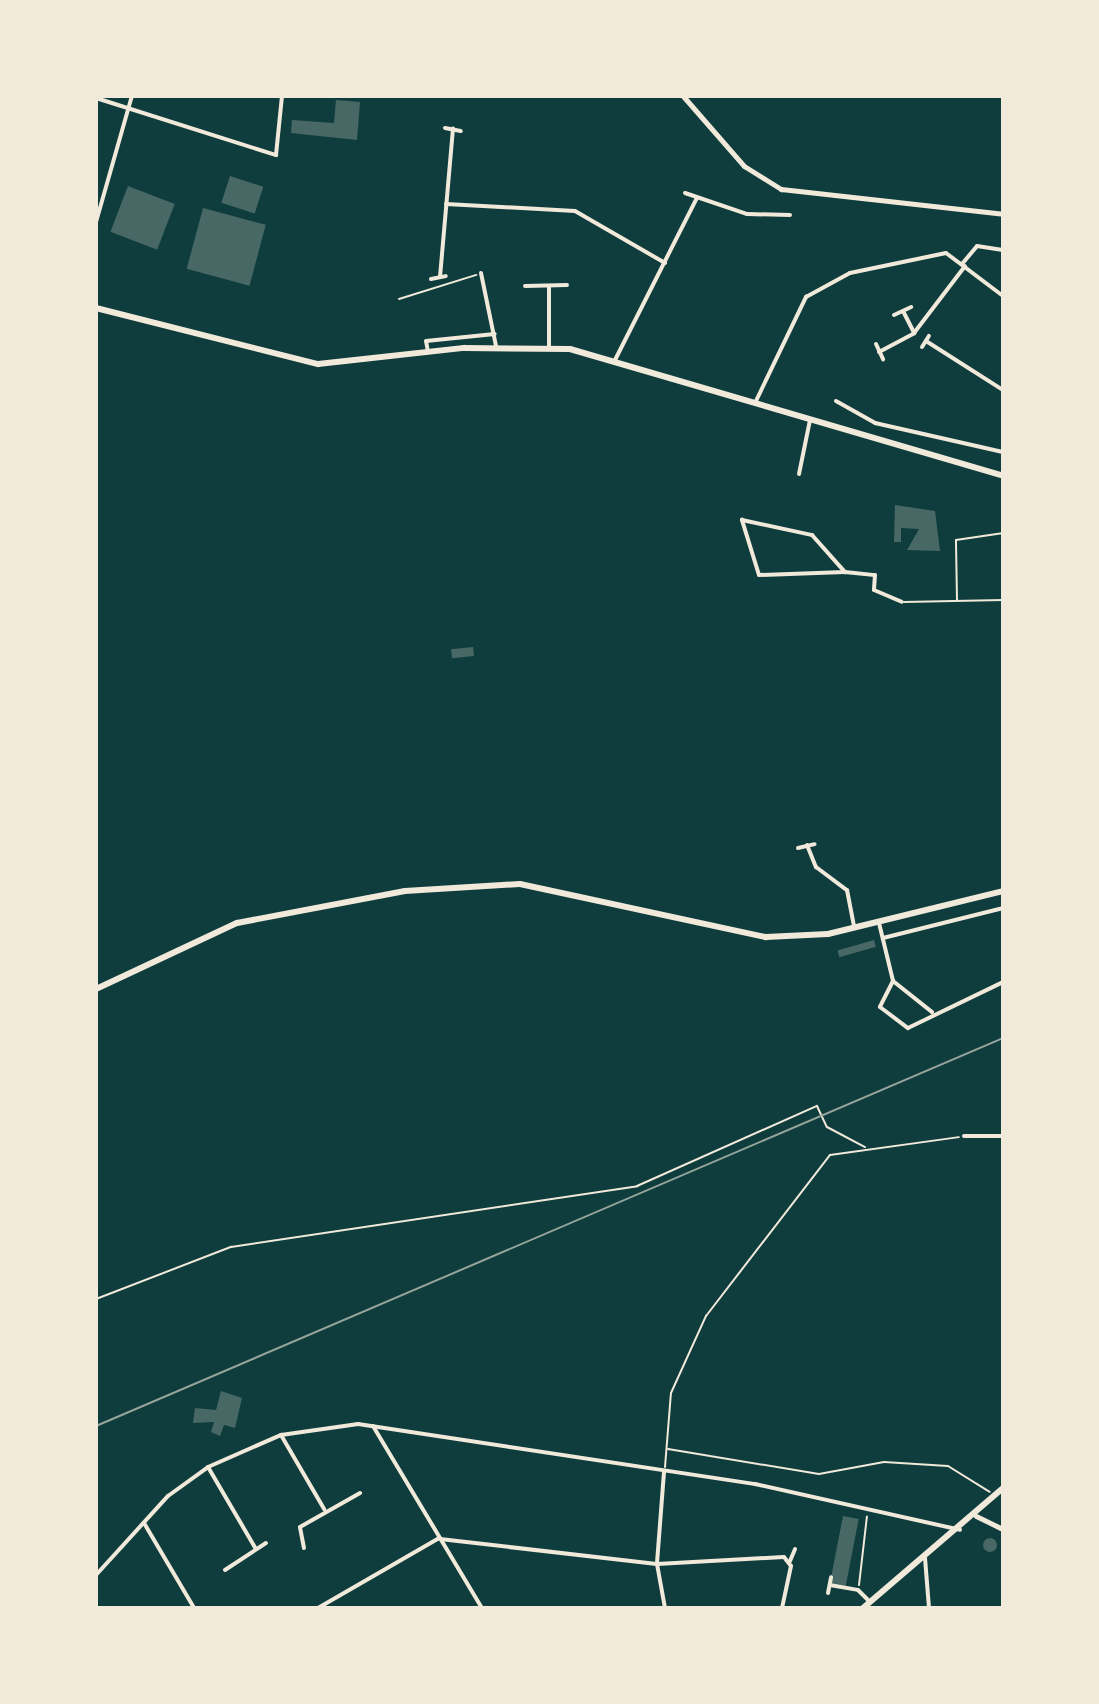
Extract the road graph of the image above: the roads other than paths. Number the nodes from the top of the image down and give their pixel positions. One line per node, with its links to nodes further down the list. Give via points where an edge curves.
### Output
1 (132, 96): 5 (street)
2 (282, 96): 5 (street, via 276,155)
3 (683, 96): 12 (street, via 744,166 781,189)
4 (96, 98): 5 (street)
5 (128, 109): 14 (street)
6 (445, 128): 7 (street)
7 (453, 129): 8 (street); 11 (street)
8 (461, 131)
9 (685, 193): 10 (street)
10 (697, 198): 13 (street, via 747,214); 16 (street)
11 (446, 204): 16 (street, via 575,211); 19 (street, via 443,277)
12 (1003, 214)
13 (790, 215)
14 (96, 222)
15 (1003, 250): 17 (street, via 977,246)
16 (665, 263): 37 (street)
17 (963, 265): 23 (street); 28 (street); 40 (street, via 946,253 879,262 806,297)
18 (481, 273): 29 (street)
19 (431, 279)
20 (567, 285): 22 (street)
21 (525, 286): 22 (street)
22 (549, 286): 33 (street)
23 (1003, 296)
24 (911, 307): 26 (street)
25 (96, 308): 34 (main road, via 318,364)
26 (903, 311): 27 (street); 28 (street)
27 (894, 315)
28 (914, 333): 35 (street)
29 (495, 334): 32 (street); 34 (street, via 426,341)
30 (926, 341): 38 (street)
31 (876, 344): 35 (street)
32 (496, 346): 33 (main road); 34 (main road)
33 (549, 347): 37 (main road)
34 (428, 352)
35 (879, 352): 36 (street)
36 (883, 359)
37 (615, 360): 40 (main road)
38 (1003, 390)
39 (836, 401): 42 (street, via 840,409 903,429)
40 (755, 403): 41 (main road)
41 (810, 420): 43 (street); 44 (main road)
42 (1003, 452)
43 (799, 474)
44 (1003, 476)
45 (1003, 533): 47 (lane, via 956,540)
46 (845, 572): 46 (street, via 812,535 742,520 759,575); 49 (street, via 875,575 874,590)
47 (957, 600): 48 (lane); 49 (lane)
48 (1003, 600)
49 (902, 602)
50 (815, 844): 51 (street)
51 (807, 845): 52 (street); 56 (street, via 816,867 847,890)
52 (798, 848)
53 (1003, 891): 55 (main road)
54 (1003, 908): 57 (street)
55 (878, 919): 56 (main road); 57 (street)
56 (854, 927): 60 (main road, via 803,937 749,936 547,888 450,886 237,923)
57 (883, 938): 58 (street)
58 (893, 981): 61 (street); 61 (street, via 880,1007 904,1027)
59 (1003, 982): 61 (street)
60 (96, 989)
61 (932, 1012)
62 (964, 1136): 63 (street)
63 (1003, 1136)
64 (373, 1426): 65 (street); 67 (street); 75 (street)
65 (281, 1435): 66 (street); 70 (street)
66 (208, 1467): 72 (street); 78 (street)
67 (664, 1472): 74 (street, via 868,1506); 82 (street)
68 (1003, 1488): 71 (main road)
69 (360, 1493): 70 (street)
70 (324, 1510): 77 (street, via 298,1532)
71 (976, 1516): 73 (street); 74 (main road)
72 (144, 1523): 84 (street); 89 (street)
73 (1003, 1529)
74 (960, 1530): 80 (main road)
75 (440, 1539): 82 (street); 90 (street); 91 (street)
76 (266, 1543): 78 (street)
77 (304, 1548)
78 (256, 1549): 83 (street)
79 (795, 1549): 81 (street)
80 (925, 1558): 88 (main road); 95 (street)
81 (790, 1561): 82 (street); 93 (street)
82 (657, 1564): 92 (street)
83 (225, 1570)
84 (96, 1575)
85 (831, 1577): 86 (street)
86 (830, 1585): 87 (street); 88 (street, via 858,1590)
87 (828, 1593)
88 (870, 1602): 94 (main road)
89 (194, 1608)
90 (318, 1608)
91 (482, 1608)
92 (665, 1608)
93 (782, 1608)
94 (863, 1608)
95 (929, 1608)

